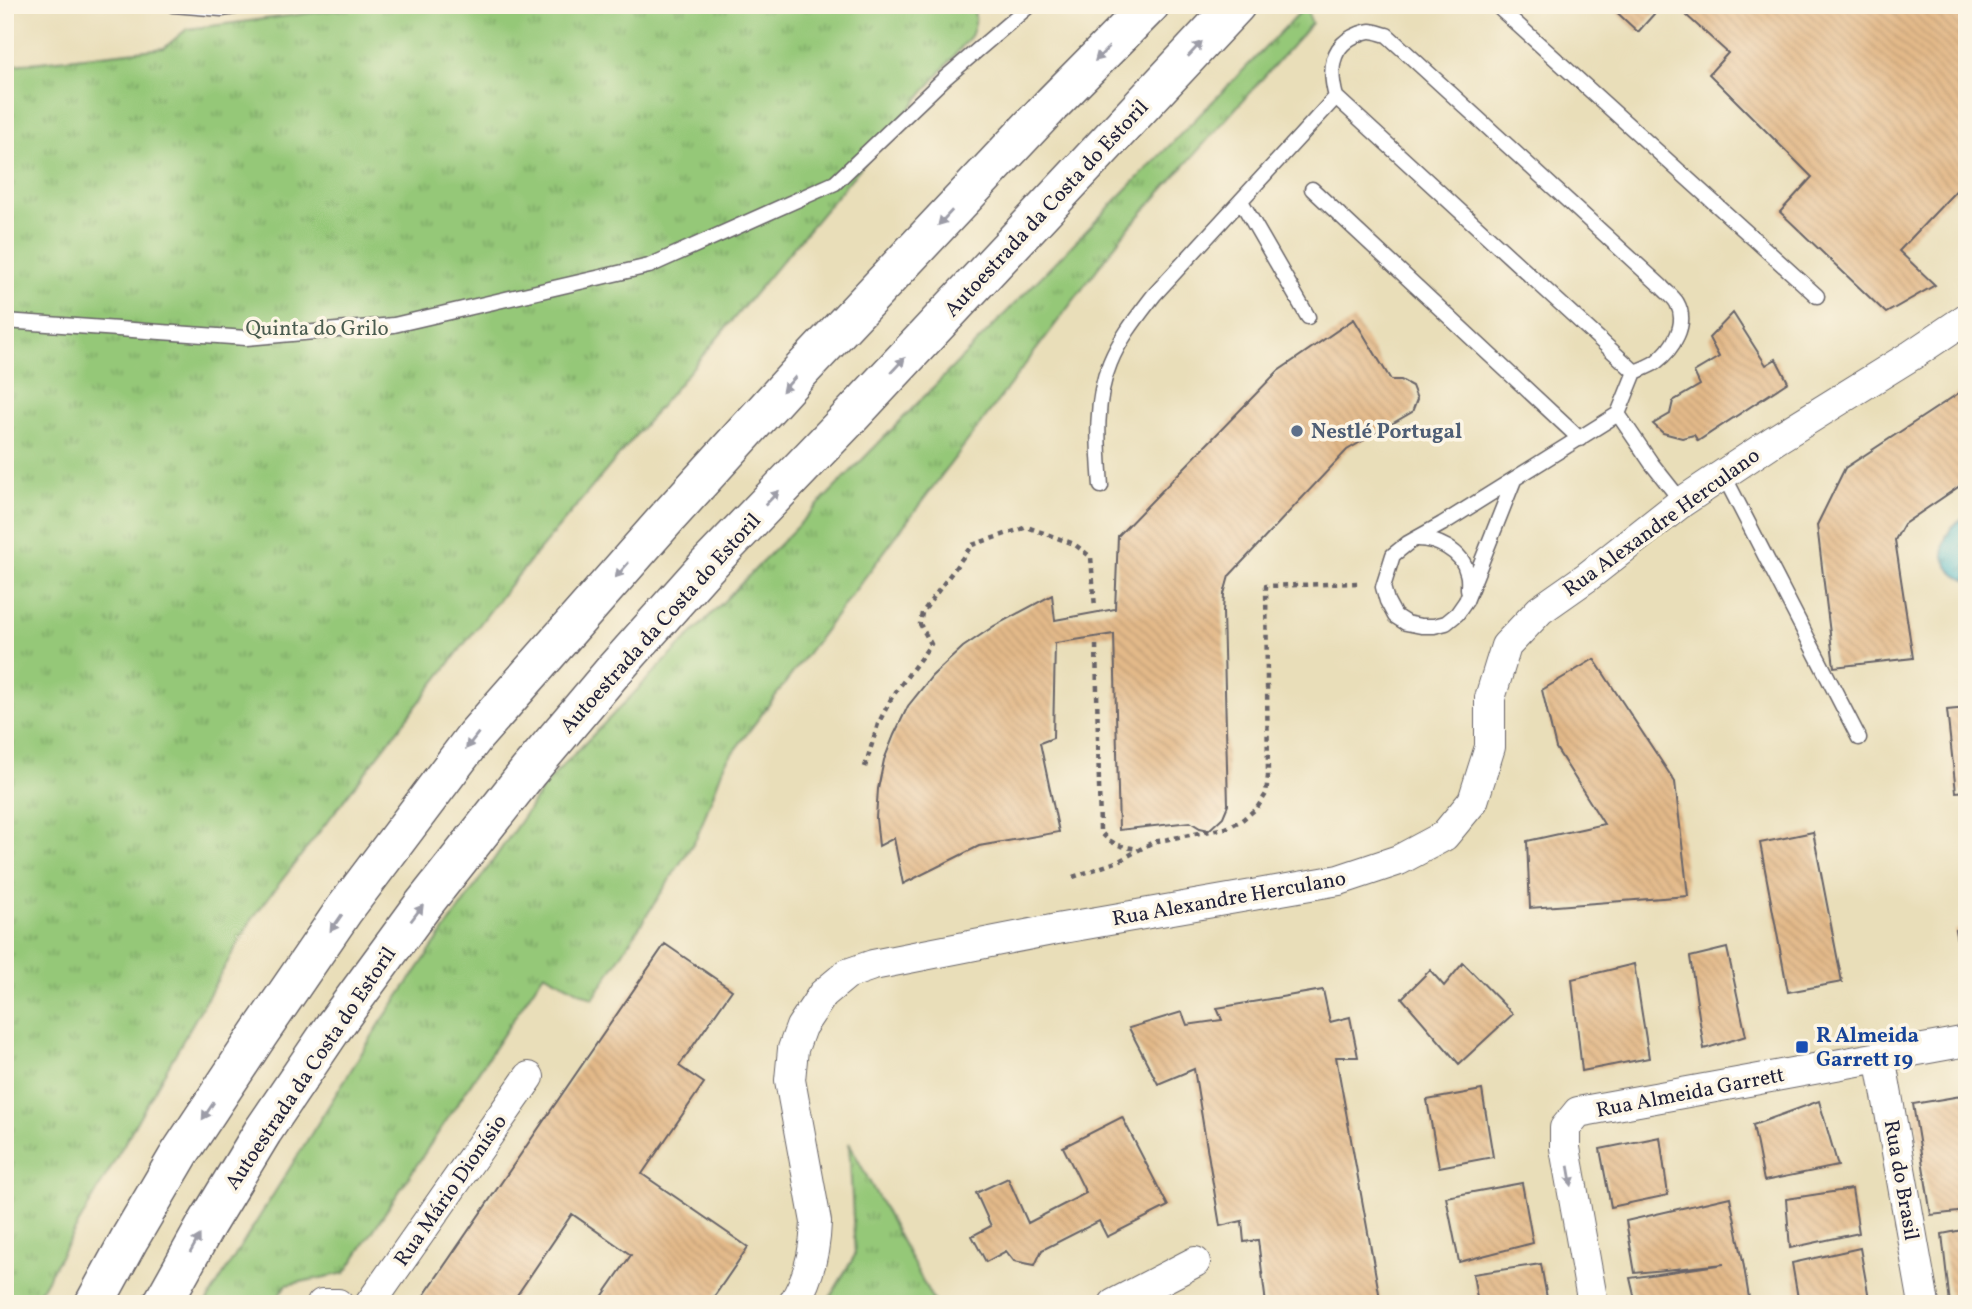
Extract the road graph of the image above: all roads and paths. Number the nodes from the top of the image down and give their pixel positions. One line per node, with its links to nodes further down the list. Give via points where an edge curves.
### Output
1 (173, 5): 2 (lane, via 222,9)
2 (247, 5)
3 (1030, 5): 13 (lane, via 835,183 649,266 394,325 246,338)
4 (1150, 5): 36 (highway, one-way to 36, via 798,374 475,736 344,910 252,1045 180,1153)
5 (1236, 5): 37 (highway, Autoestrada da Costa do Estoril, one-way to 5, via 263,1131 332,1029 528,772 705,568)
6 (1496, 5): 10 (lane)
7 (1336, 97): 9 (lane); 16 (lane); 16 (lane, via 1332,65 1348,38 1368,31 1387,35 1652,277 1678,303 1681,318 1669,350)
8 (1312, 189): 18 (lane)
9 (1241, 201): 11 (lane); 21 (lane, via 1138,315 1110,362 1099,414)
10 (1817, 296)
11 (1308, 317)
12 (1967, 318): 15 (street, Rua Alexandre Herculano)
13 (5, 321)
14 (1967, 336): 15 (street)
15 (1912, 355): 19 (street, Rua Alexandre Herculano)
16 (1635, 372): 17 (lane)
17 (1618, 414): 18 (lane); 22 (lane)
18 (1580, 439): 20 (lane)
19 (1723, 474): 22 (street, Rua Alexandre Herculano); 28 (lane)
20 (1514, 480): 23 (lane); 25 (lane)
21 (1101, 486)
22 (1682, 502): 41 (street, Rua Alexandre Herculano, via 1540,610 1506,646 1490,698 1490,747 1473,801 1444,836 1399,860 1339,880 873,965 846,974 823,994 801,1027 790,1080 816,1222 806,1280)
23 (1415, 539): 25 (lane, via 1429,538 1458,555 1467,570); 25 (lane, via 1393,555 1386,572 1383,587 1395,616 1421,626 1446,623)
24 (1358, 583): 30 (path, via 1266,586 1266,794 1257,808 1226,828 1153,842)
25 (1468, 594)
26 (1095, 608): 29 (path, via 1091,557 1074,544 1027,527 972,545 922,613 919,624 931,644 887,706)
27 (1096, 645): 30 (path, via 1100,831 1116,845)
28 (1859, 738)
29 (865, 767)
30 (1140, 849): 31 (path)
31 (1073, 877)
32 (1967, 1041): 33 (street, Rua Almeida Garrett)
33 (1880, 1056): 43 (street, Rua Almeida Garrett, one-way to 43, via 1578,1112 1565,1128 1564,1149); 44 (street, Rua do Brasil)
34 (529, 1077): 40 (street, Rua Mário Dionísio)
35 (1195, 1262): 42 (street)
36 (94, 1304)
37 (162, 1304)
38 (322, 1304): 39 (street)
39 (338, 1304)
40 (370, 1304)
41 (793, 1304)
42 (1114, 1304)
43 (1593, 1304)
44 (1924, 1304)

